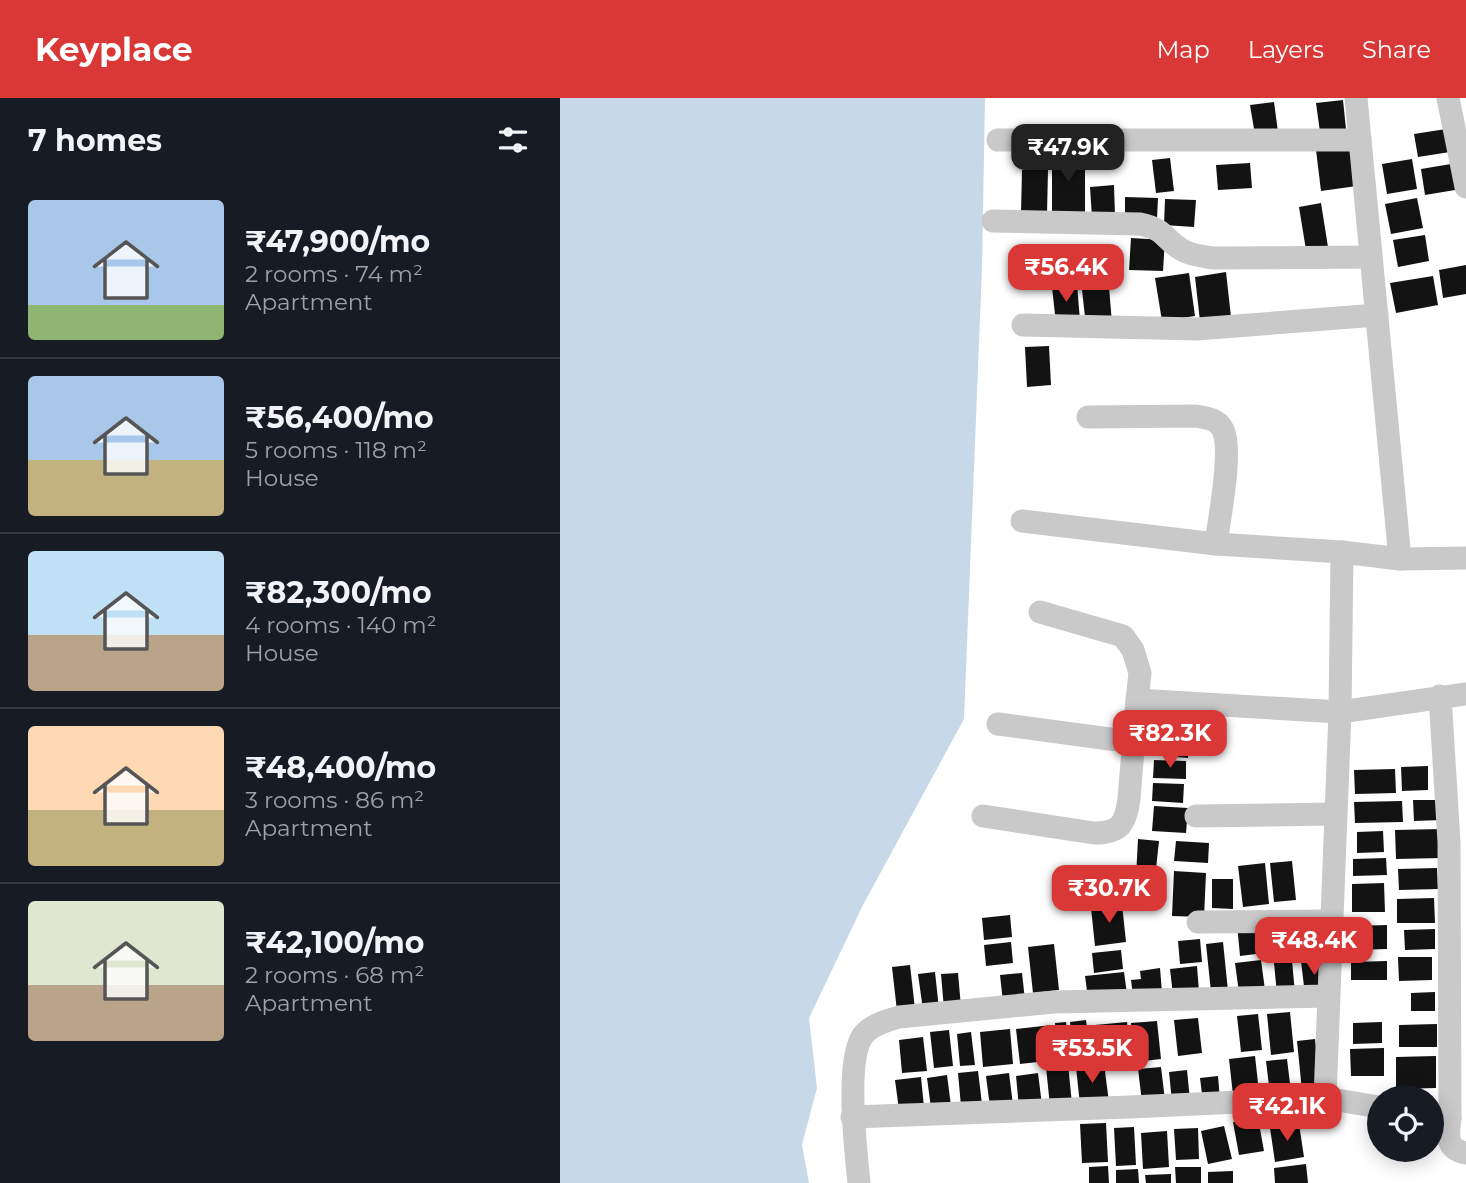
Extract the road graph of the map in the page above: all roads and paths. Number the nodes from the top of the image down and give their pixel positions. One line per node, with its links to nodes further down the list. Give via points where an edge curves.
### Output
1 (1356, 98): 4 (street)
2 (1448, 98): 5 (street)
3 (998, 140): 4 (street)
4 (1360, 140): 7 (street)
5 (1466, 187)
6 (993, 221): 7 (street, via 1140,224 1157,228 1192,255 1214,258)
7 (1371, 257): 8 (street)
8 (1377, 315): 9 (street, via 1197,329); 15 (street)
9 (1023, 325)
10 (1088, 417): 12 (street, via 1195,416 1212,419 1223,428 1227,442)
11 (1022, 521): 12 (street)
12 (1216, 544): 13 (street)
13 (1342, 551): 15 (street); 20 (street)
14 (1466, 558): 15 (street)
15 (1400, 559)
16 (1040, 612): 19 (street, via 1123,636 1140,673)
17 (1466, 694): 18 (street)
18 (1440, 696): 20 (street); 26 (street)
19 (1137, 700): 20 (street); 22 (street)
20 (1340, 712): 23 (street)
21 (998, 724): 22 (street)
22 (1132, 742): 24 (street, via 1127,816 1119,828 1094,834)
23 (1335, 814): 25 (street); 27 (street)
24 (983, 816)
25 (1196, 816)
26 (1458, 840): 30 (street)
27 (1331, 921): 28 (street); 29 (street)
28 (1198, 922)
29 (1328, 996): 31 (street); 33 (street, via 1054,1002 900,1017 864,1033 856,1049)
30 (1443, 1085)
31 (1325, 1098): 32 (street); 33 (street)
32 (1367, 1105)
33 (852, 1117): 36 (street)
34 (1444, 1126): 35 (street, via 1451,1146)
35 (1466, 1153)
36 (859, 1183)

